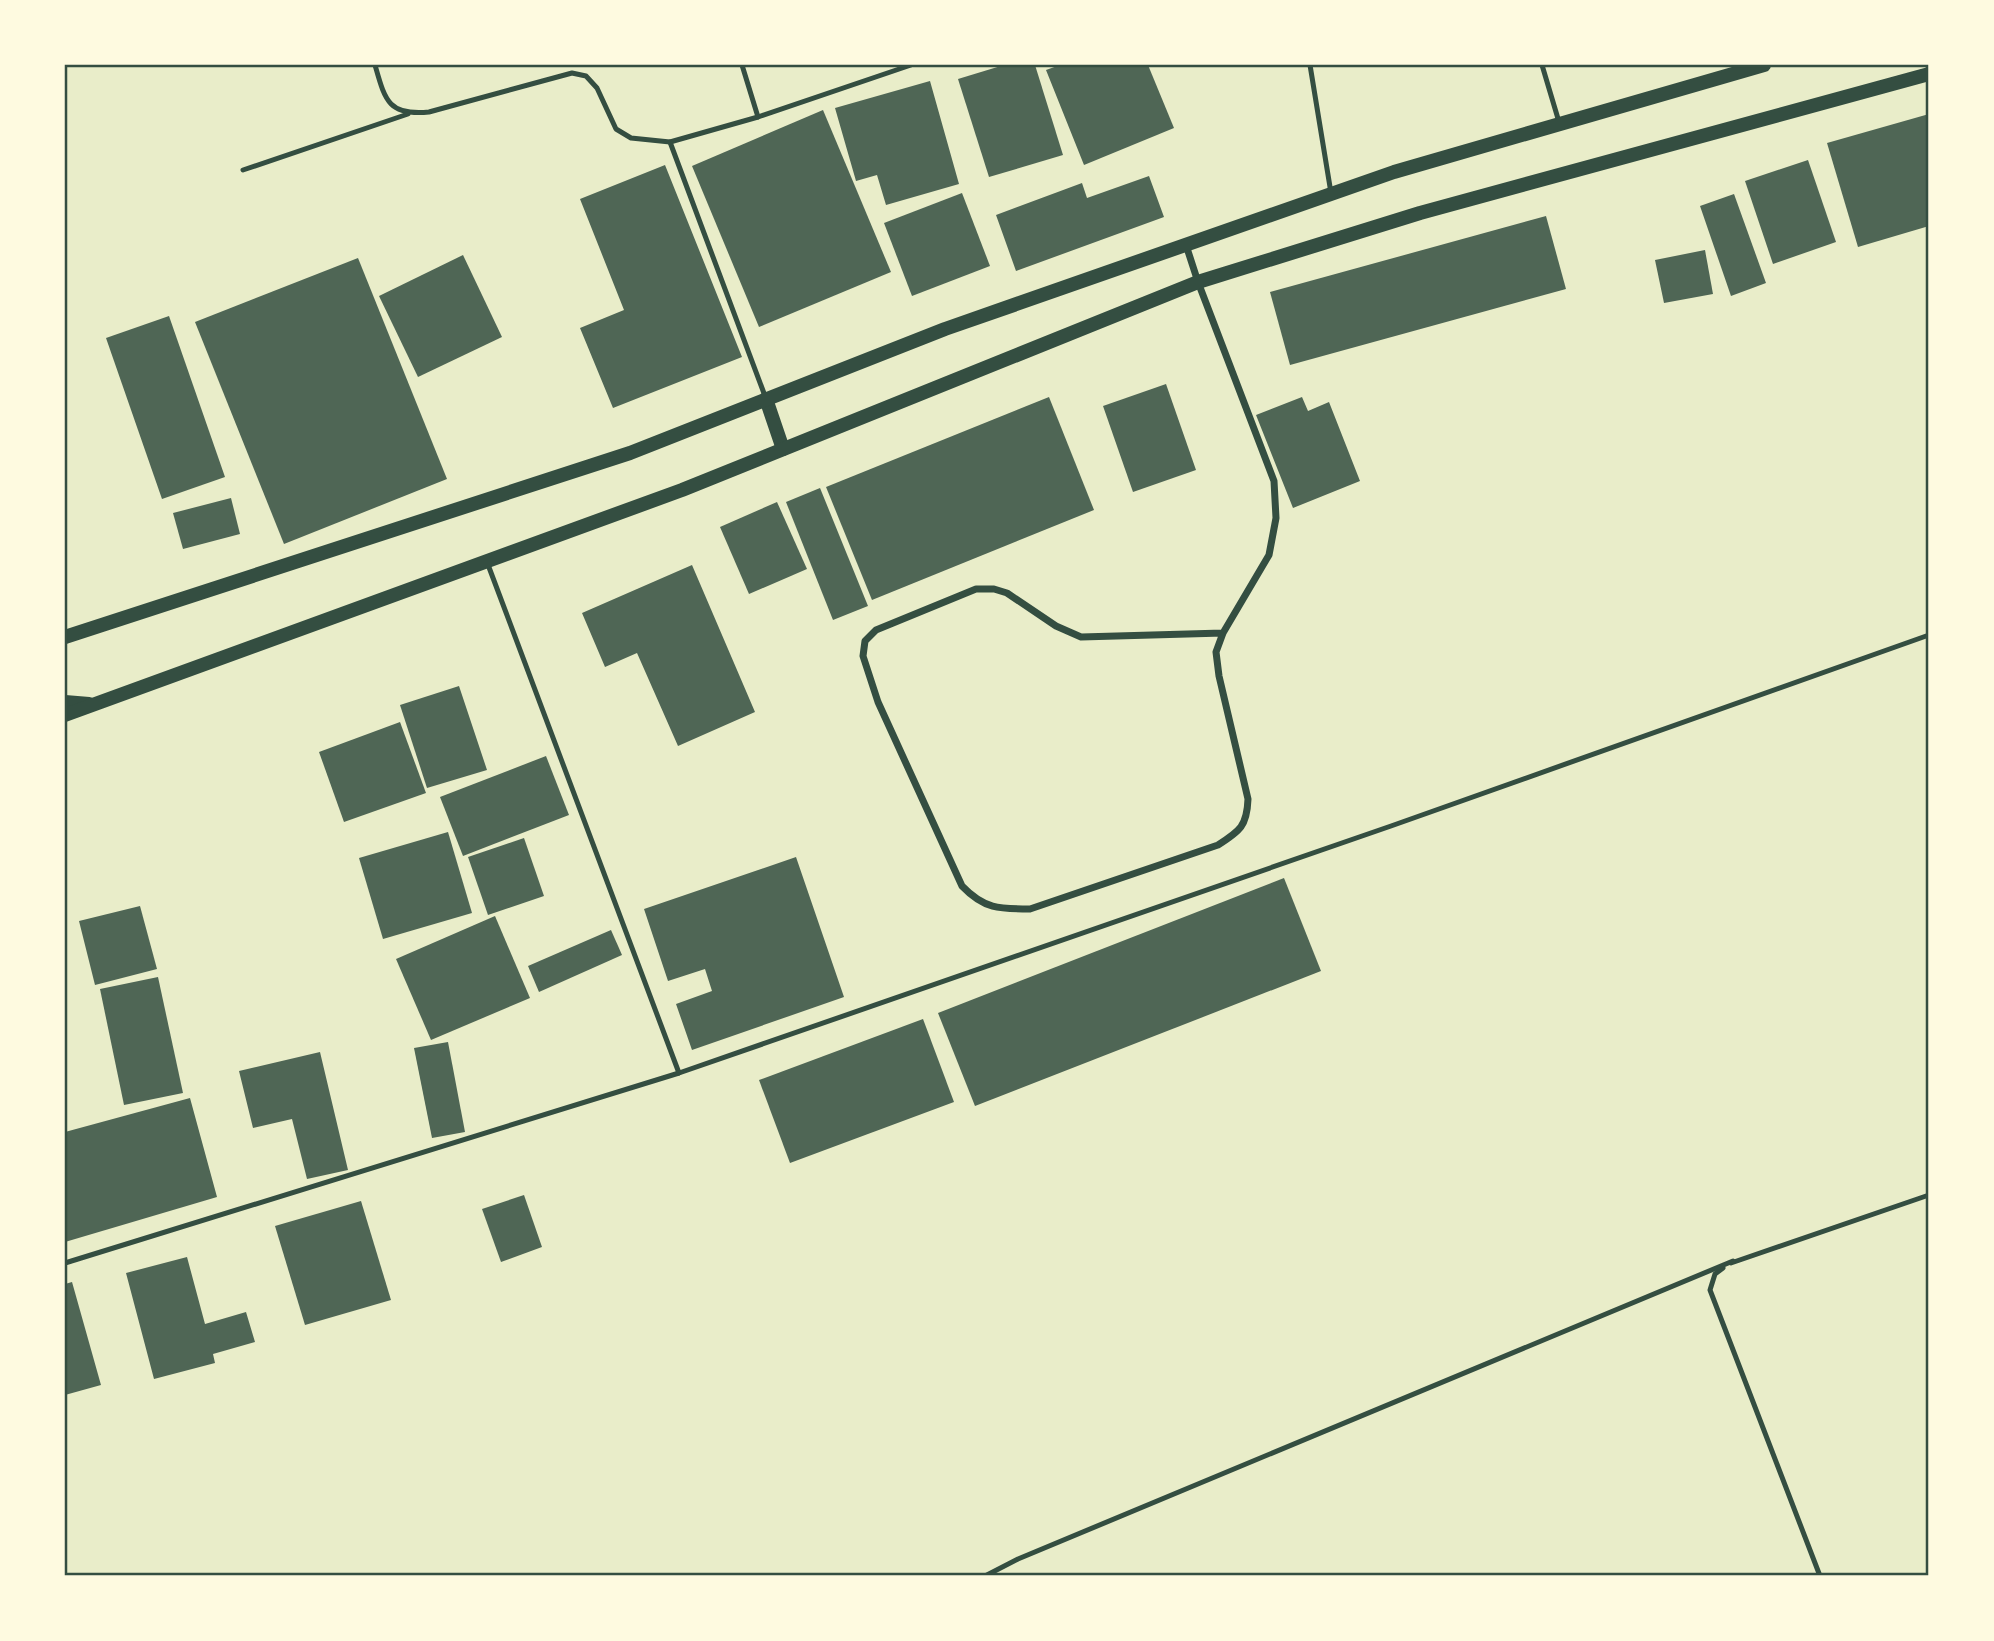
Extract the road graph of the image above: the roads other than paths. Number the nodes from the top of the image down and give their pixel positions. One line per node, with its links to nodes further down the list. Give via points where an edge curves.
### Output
1 (375, 65): 9 (lane, via 391,105)
2 (742, 65): 10 (lane)
3 (911, 65): 10 (lane)
4 (1310, 65): 14 (lane)
5 (1542, 65): 11 (lane)
6 (1763, 65): 7 (main road)
7 (1727, 70): 11 (main road)
8 (1929, 74): 16 (main road, via 1420,213)
9 (408, 114): 12 (lane, via 572,73 586,76 597,88 616,129 631,138); 13 (lane)
10 (758, 117): 12 (lane)
11 (1559, 124): 14 (main road)
12 (670, 142): 17 (lane)
13 (243, 170)
14 (1331, 194): 15 (main road)
15 (1186, 244): 16 (street); 17 (main road, via 945,329)
16 (1198, 282): 18 (main road); 20 (street, via 1274,481 1276,518 1269,555)
17 (766, 399): 18 (main road); 22 (main road, via 630,453)
18 (783, 449): 19 (main road)
19 (486, 561): 24 (main road); 26 (lane)
20 (1223, 633): 20 (street, via 1081,637 1006,593 976,589 876,630 865,641 863,656 878,702 962,886 976,901 999,909 1030,909 1218,845 1234,835 1247,818 1248,799 1219,676 1216,652)
21 (1929, 635): 26 (lane)
22 (68, 638)
23 (65, 702): 24 (main road)
24 (94, 705): 25 (main road)
25 (65, 715)
26 (679, 1073): 29 (lane)
27 (1929, 1195): 28 (lane)
28 (1732, 1261): 30 (lane); 31 (lane, via 1715,1274 1710,1290)
29 (65, 1263)
30 (985, 1576)
31 (1820, 1576)

